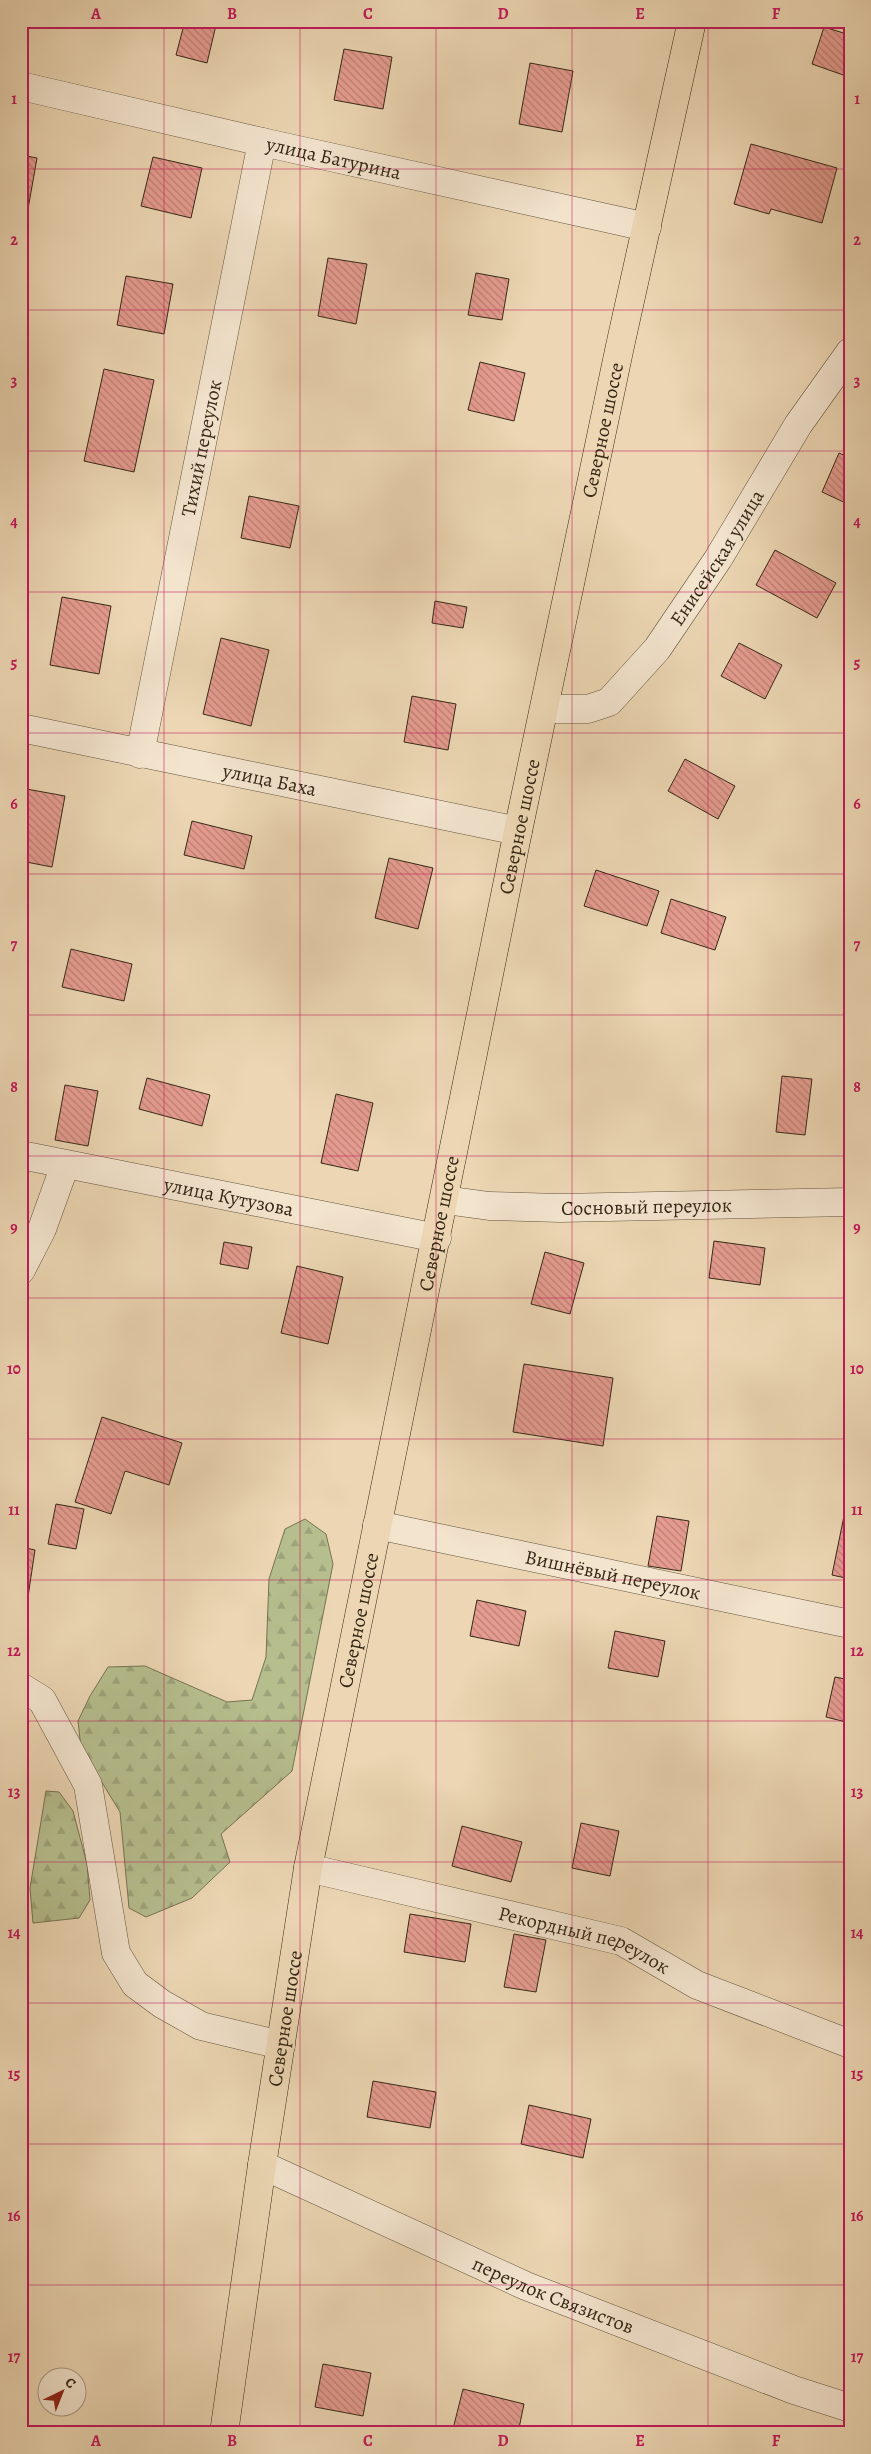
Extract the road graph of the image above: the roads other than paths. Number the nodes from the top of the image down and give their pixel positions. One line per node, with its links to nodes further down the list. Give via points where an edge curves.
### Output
1 (692, 21): 4 (main road, Северное шоссе)
2 (21, 86): 3 (street, улица Батурина)
3 (262, 142): 4 (street, улица Батурина); 8 (street, Тихий переулок)
4 (647, 227): 6 (main road, Северное шоссе)
5 (850, 352): 6 (street, Енисейская улица, via 798,425 718,559 657,648 609,702 588,709)
6 (546, 710): 9 (main road, Северное шоссе)
7 (21, 728): 8 (street, улица Баха)
8 (140, 754): 9 (street, улица Баха)
9 (518, 831): 12 (main road, Северное шоссе)
10 (21, 1155): 11 (street, улица Кутузова)
11 (65, 1165): 14 (street, улица Кутузова); 15 (street, via 42,1229)
12 (445, 1200): 13 (street, Сосновый переулок, via 489,1206 560,1208); 14 (main road, Северное шоссе)
13 (850, 1202)
14 (437, 1238): 16 (main road, Северное шоссе)
15 (21, 1270)
16 (377, 1525): 17 (street, Вишнёвый переулок); 19 (main road, Северное шоссе)
17 (850, 1624)
18 (21, 1687): 21 (street, via 42,1700 88,1785 116,1953 135,1984 200,2026)
19 (308, 1868): 20 (street, Рекордный переулок, via 621,1940 697,1985); 21 (main road, Северное шоссе)
20 (850, 2044)
21 (281, 2045): 22 (main road, Северное шоссе)
22 (262, 2166): 23 (street, переулок Связистов, via 526,2286 794,2390); 24 (main road, Северное шоссе)
23 (850, 2408)
24 (224, 2433)

